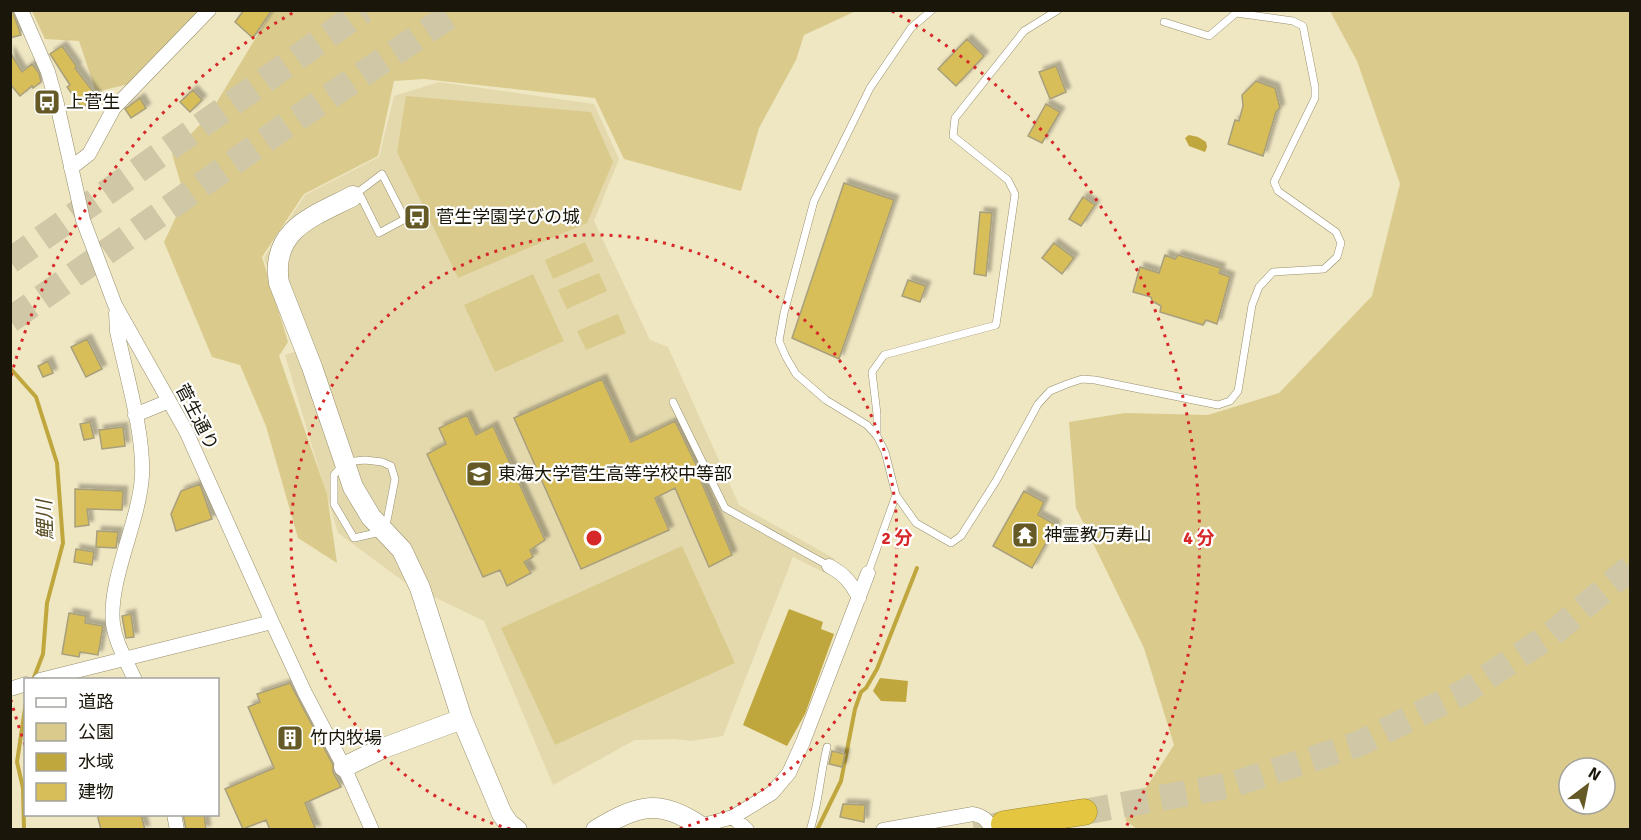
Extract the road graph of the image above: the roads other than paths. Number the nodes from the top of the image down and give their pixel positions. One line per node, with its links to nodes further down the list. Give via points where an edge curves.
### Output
1 (21, 10): 6 (street, 菅生通り, via 48,72)
2 (209, 10): 6 (street, via 114,108 89,154)
3 (932, 10): 12 (lane, via 911,28 870,88 814,201 779,341 796,374)
4 (1058, 10): 12 (lane, via 1024,31 955,118 953,136 1008,180 1015,194 996,325 884,356 872,372)
5 (1164, 22): 14 (lane, via 1209,36 1236,13 1293,21 1303,26 1315,98 1274,182 1278,191 1336,232 1341,243 1337,257 1324,269 1273,272 1259,287 1252,304 1238,391 1230,401 1218,405 1082,379 1050,391 1038,404 996,481 961,536 951,543 916,523)
6 (71, 168): 8 (street, 菅生通り, via 83,220)
7 (353, 196): 7 (lane, via 382,174 405,219 379,233 361,197); 13 (street, via 296,226 284,245 278,271 283,296)
8 (115, 305): 9 (street, 菅生通り); 11 (street)
9 (170, 401): 11 (street); 19 (street, 菅生通り)
10 (673, 402): 16 (lane, via 725,508)
11 (135, 416): 20 (street, via 142,453 138,508 114,595 113,623)
12 (877, 436): 14 (lane)
13 (345, 462): 15 (street, via 364,506); 15 (lane, via 365,460 391,466 395,479); 15 (lane, via 334,475 334,504 354,538)
14 (896, 495): 17 (lane)
15 (385, 531): 23 (street, via 402,550 420,588)
16 (830, 566): 18 (street, via 851,582)
17 (868, 573): 18 (street)
18 (859, 598): 27 (street, via 789,773 772,793)
19 (272, 622): 20 (street); 25 (street, 菅生通り)
20 (126, 659): 21 (street); 22 (street)
21 (46, 678)
22 (134, 678)
23 (462, 719): 25 (street); 31 (street, via 502,814)
24 (827, 747): 34 (lane)
25 (344, 767): 30 (street, 菅生通り)
26 (1084, 812): 28 (highway)
27 (733, 817): 29 (street); 33 (street)
28 (998, 827): 35 (street, via 973,814)
29 (701, 828): 32 (street, via 677,812 651,806 614,819)
30 (372, 830)
31 (517, 830)
32 (597, 830)
33 (747, 830)
34 (810, 830)
35 (883, 830)

